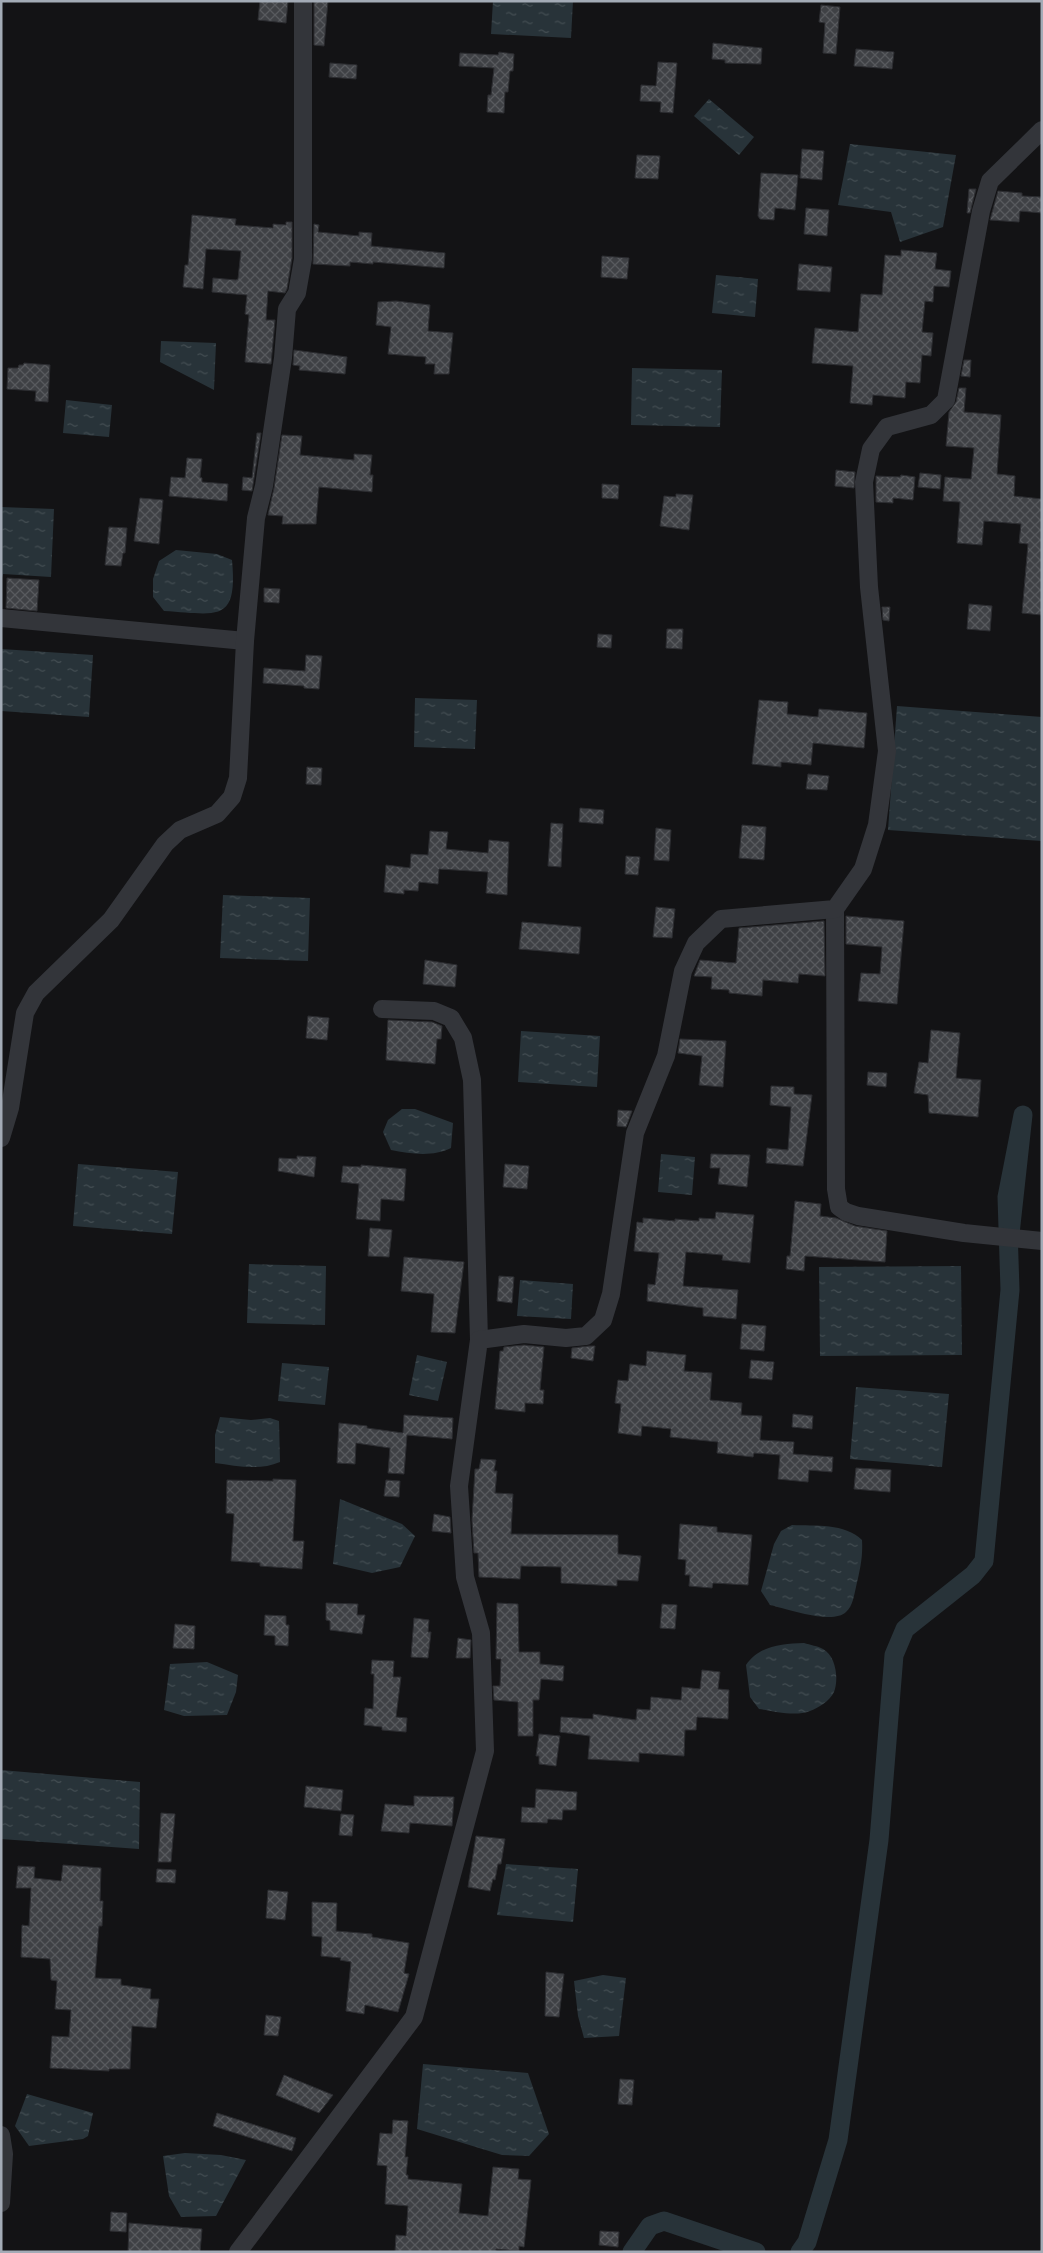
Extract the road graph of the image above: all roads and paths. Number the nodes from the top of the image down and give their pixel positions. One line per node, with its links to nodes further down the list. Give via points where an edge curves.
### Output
1 (303, 1): 4 (street, via 302,259 297,293 287,309 282,368 256,518)
2 (1042, 130): 5 (street, via 990,181 981,211 946,400 931,415 887,427 871,449 864,482 870,587 887,750 877,825 863,869)
3 (1, 618): 4 (street)
4 (245, 641): 7 (street, via 238,778 232,797 217,814 180,830 165,844 111,920 36,993 24,1013 10,1108)
5 (835, 909): 8 (street, via 836,1189 839,1207 858,1216); 9 (street, via 720,919 696,943 683,971 666,1056 635,1133 611,1294 603,1320 586,1336 566,1338 524,1334)
6 (382, 1009): 9 (street, via 434,1011 451,1018 463,1038 472,1080)
7 (1, 1138)
8 (1042, 1242)
9 (479, 1340): 12 (street, via 459,1486 465,1577 481,1633 485,1751 480,1770 414,2017)
10 (1, 2135): 11 (street, via 4,2154)
11 (1, 2203)
12 (238, 2252)

